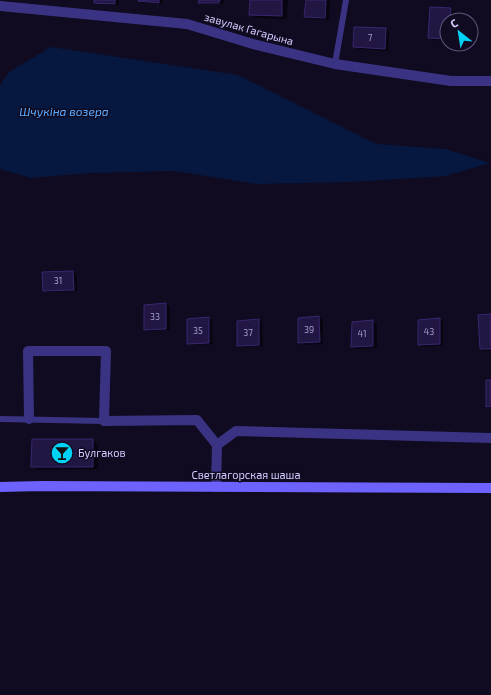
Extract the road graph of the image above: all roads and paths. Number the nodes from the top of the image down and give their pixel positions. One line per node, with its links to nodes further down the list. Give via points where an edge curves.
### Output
1 (346, 0): 3 (lane)
2 (0, 6): 3 (street, завулак Гагарына, via 187,24 253,44)
3 (335, 64): 4 (street, завулак Гагарына, via 451,81)
4 (491, 81)
5 (0, 419): 6 (lane)
6 (28, 419): 7 (lane); 7 (street, via 28,351 106,351)
7 (104, 420): 9 (street, via 197,420)
8 (491, 438): 9 (street, via 236,431)
9 (217, 445): 11 (street)
10 (0, 487): 11 (main road, Светлагорская шаша)
11 (216, 487): 12 (main road, Светлагорская шаша)
12 (491, 488)

